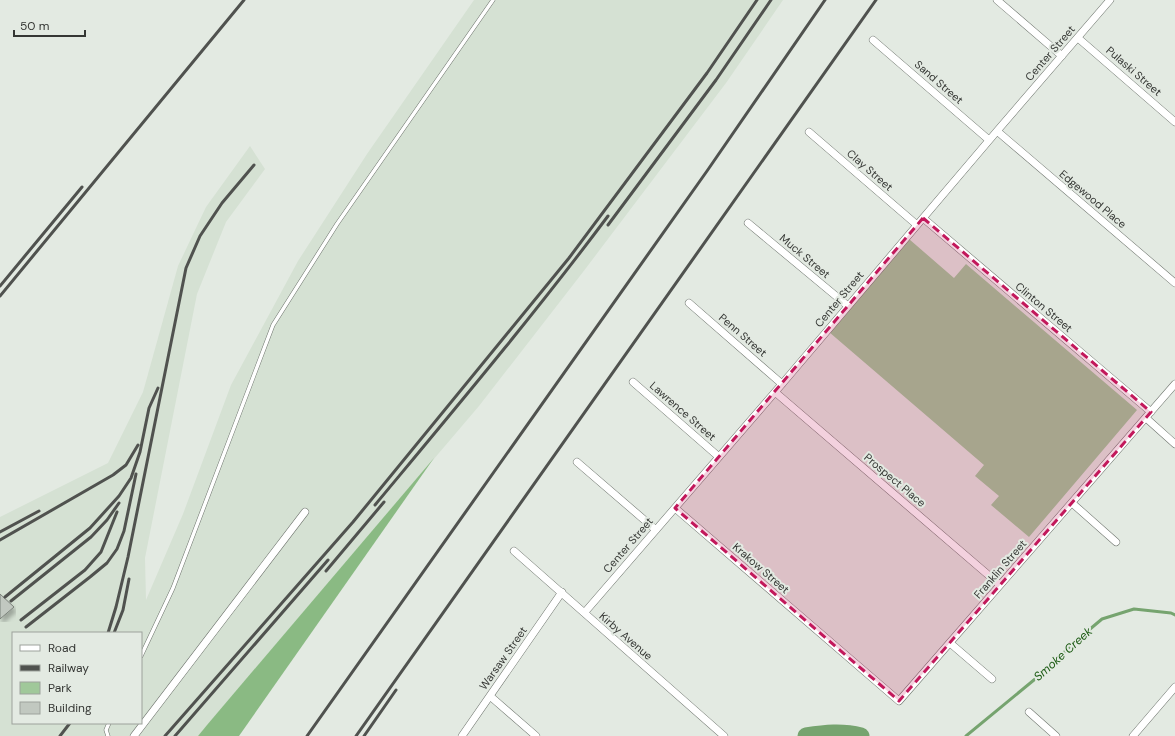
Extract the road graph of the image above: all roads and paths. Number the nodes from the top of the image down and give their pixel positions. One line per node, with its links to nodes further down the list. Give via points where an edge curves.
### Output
1 (493, 0): 37 (lane, via 337,224 274,325 173,588)
2 (997, 0): 6 (street)
3 (1110, 0): 4 (street, Center Street)
4 (1078, 38): 6 (street, Center Street); 7 (street, Pulaski Street)
5 (873, 40): 10 (street, Sand Street)
6 (1062, 56): 8 (street, Center Street)
7 (1175, 122)
8 (997, 131): 10 (street, Center Street); 14 (street, Edgewood Place)
9 (809, 132): 13 (street, Clay Street)
10 (989, 140): 11 (street, Center Street)
11 (923, 218): 13 (street, Center Street); 21 (street, Clinton Street)
12 (748, 223): 16 (street, Muck Street)
13 (917, 224): 16 (street, Center Street)
14 (1175, 283)
15 (689, 303): 18 (street, Penn Street)
16 (848, 306): 18 (street, Center Street)
17 (633, 382): 24 (street, Lawrence Street)
18 (782, 384): 20 (street, Center Street)
19 (1175, 384): 21 (street, Franklin Street)
20 (775, 392): 24 (street, Center Street); 32 (street, Prospect Place)
21 (1151, 412): 22 (street, Franklin Street)
22 (1146, 418): 23 (street); 26 (street, Franklin Street)
23 (1175, 444)
24 (719, 457): 27 (street, Center Street)
25 (577, 462): 29 (street)
26 (1072, 503): 30 (street); 32 (street, Franklin Street)
27 (675, 508): 29 (street, Center Street); 36 (street, Krakow Street)
28 (305, 512): 45 (street)
29 (656, 530): 34 (street, Center Street)
30 (1116, 542)
31 (514, 551): 33 (street, Kirby Avenue)
32 (1000, 585): 35 (street, Franklin Street)
33 (562, 592): 34 (street, Kirby Avenue); 40 (street, Warsaw Street)
34 (585, 612): 43 (street, Kirby Avenue, via 585,615)
35 (950, 643): 36 (street, Franklin Street, via 899,701); 38 (street)
36 (833, 644)
37 (142, 654)
38 (992, 679)
39 (1175, 687): 49 (street)
40 (490, 696): 46 (street, Warsaw Street); 47 (street)
41 (1029, 712): 48 (street)
42 (109, 724): 44 (lane, via 106,730)
43 (722, 735)
44 (108, 736)
45 (134, 736)
46 (462, 736)
47 (536, 736)
48 (1056, 736)
49 (1133, 736)

